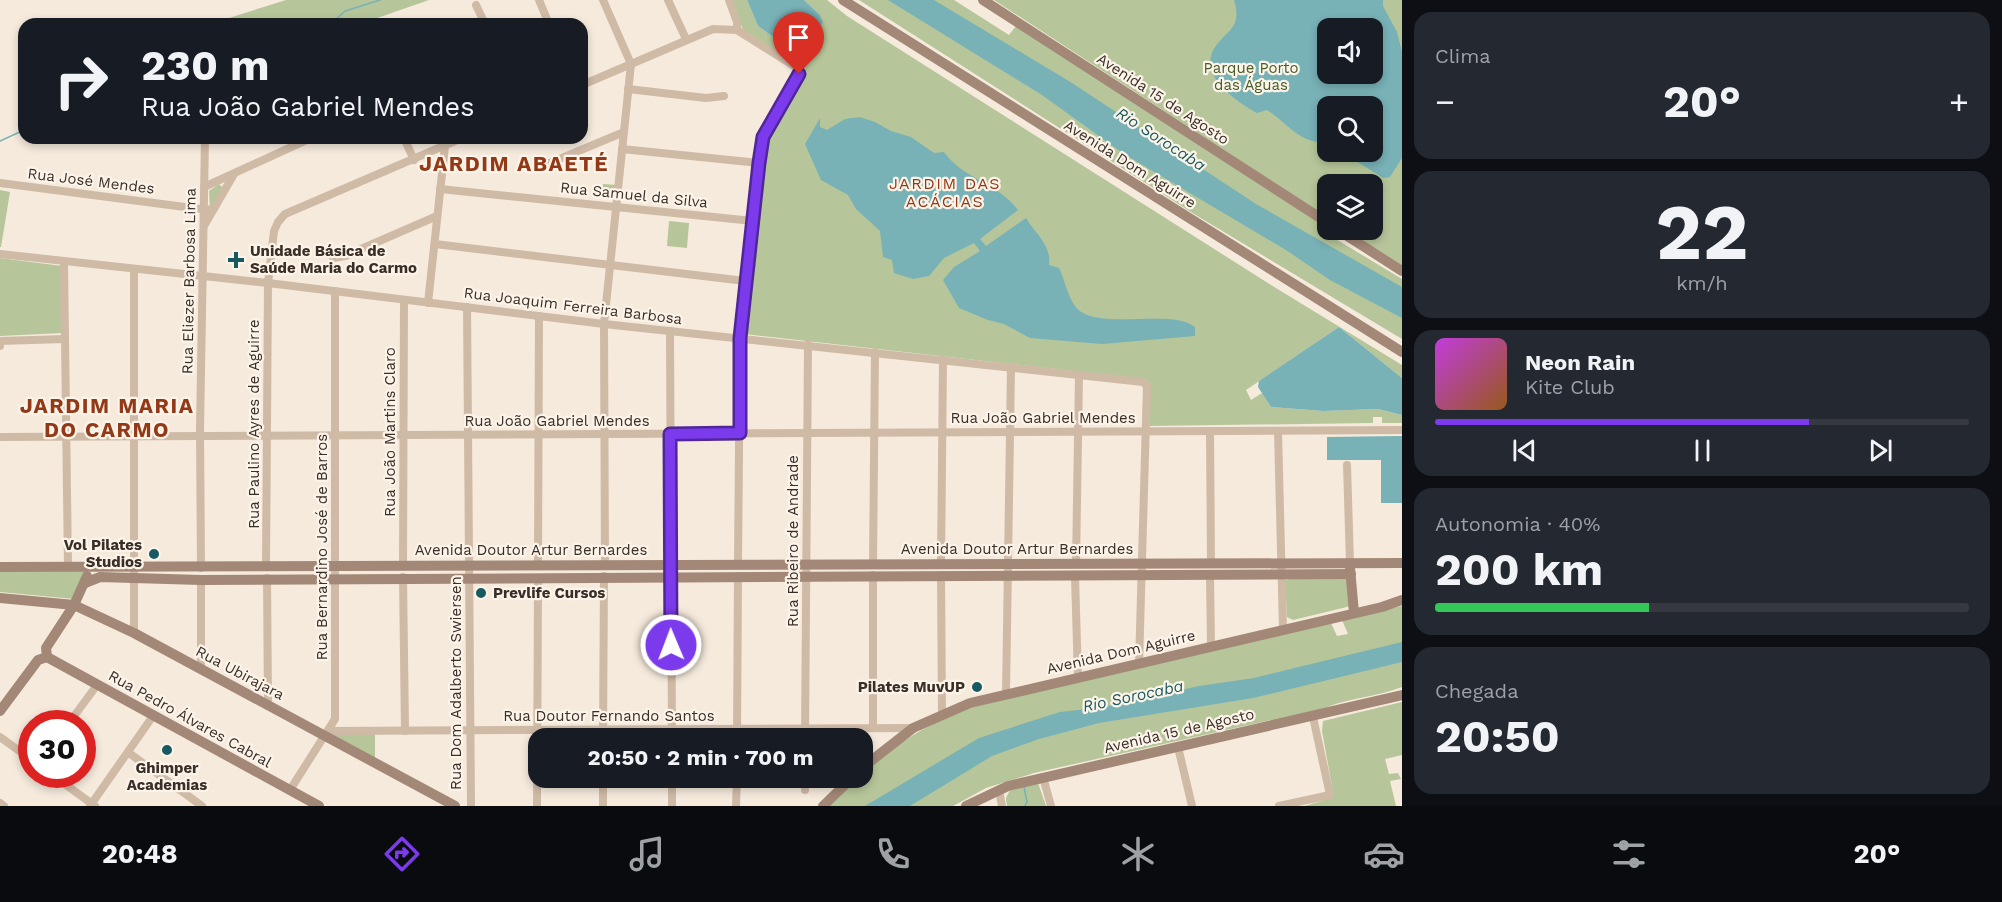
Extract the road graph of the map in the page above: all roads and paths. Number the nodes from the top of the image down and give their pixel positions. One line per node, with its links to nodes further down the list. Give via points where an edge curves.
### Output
1 (538, 0): 9 (street)
2 (603, 0): 12 (street)
3 (668, 0): 11 (street)
4 (729, 0): 10 (street)
5 (843, 0): 62 (main road, Avenida Dom Aguirre)
6 (983, 0): 35 (main road, Avenida 15 de Agosto)
7 (477, 5): 8 (street)
8 (482, 18)
9 (546, 18)
10 (736, 30): 11 (street, via 713,28); 24 (street, via 799,71 763,137)
11 (686, 39): 12 (street)
12 (631, 64): 13 (street); 14 (street)
13 (588, 82)
14 (628, 89): 15 (street, via 706,98); 16 (street)
15 (724, 96)
16 (624, 132): 22 (street); 25 (street)
17 (205, 144): 27 (street, Rua Eliezer Barbosa Lima)
18 (298, 144): 26 (street)
19 (407, 144): 23 (street)
20 (449, 144): 21 (street, Rua Paulino Ayres de Aguirre)
21 (445, 146): 23 (street, Rua Paulino Ayres de Aguirre); 30 (street)
22 (622, 149): 24 (street); 31 (street)
23 (414, 160): 48 (street, Rua Paulino Ayres de Aguirre, via 285,214 274,231)
24 (759, 163): 36 (street)
25 (545, 165)
26 (235, 173): 27 (street); 29 (street); 32 (street)
27 (204, 177): 29 (street, Rua Eliezer Barbosa Lima)
28 (0, 183): 33 (street, Rua José Mendes)
29 (204, 187): 33 (street, Rua Eliezer Barbosa Lima)
30 (440, 189): 31 (street, Rua Samuel da Silva); 34 (street)
31 (616, 207): 36 (street, Rua Samuel da Silva); 43 (street)
32 (214, 208): 33 (street, Rua José Mendes); 37 (street)
33 (203, 209): 37 (street, Rua Eliezer Barbosa Lima)
34 (437, 216): 39 (street); 41 (street)
35 (1317, 216)
36 (753, 221): 47 (street)
37 (203, 228): 46 (street, Rua Eliezer Barbosa Lima)
38 (1354, 240): 45 (main road)
39 (435, 244): 43 (street); 51 (street)
40 (0, 254): 42 (street, Rua Joaquim Ferreira Barbosa)
41 (333, 258)
42 (64, 262): 44 (street, Rua Joaquim Ferreira Barbosa); 57 (street)
43 (610, 265): 47 (street); 54 (street)
44 (134, 269): 46 (street, Rua Joaquim Ferreira Barbosa); 84 (street)
45 (1402, 271)
46 (202, 276): 48 (street, Rua Joaquim Ferreira Barbosa); 85 (street, Rua Eliezer Barbosa Lima)
47 (745, 281): 56 (street)
48 (268, 283): 49 (street, Rua Joaquim Ferreira Barbosa); 79 (street, Rua Paulino Ayres de Aguirre)
49 (335, 291): 50 (street, Rua Joaquim Ferreira Barbosa); 80 (street, Rua Bernardino José de Barros)
50 (404, 300): 51 (street, Rua Joaquim Ferreira Barbosa); 81 (street, Rua João Martins Claro)
51 (428, 303): 52 (street, Rua Joaquim Ferreira Barbosa)
52 (467, 308): 53 (street, Rua Joaquim Ferreira Barbosa); 82 (street, Rua Dom Adalberto Swiersen)
53 (539, 316): 54 (street, Rua Joaquim Ferreira Barbosa); 76 (street)
54 (604, 324): 55 (street, Rua Joaquim Ferreira Barbosa); 77 (street)
55 (670, 331): 56 (street, Rua Joaquim Ferreira Barbosa); 78 (street)
56 (740, 338): 59 (street, Rua Joaquim Ferreira Barbosa); 73 (street)
57 (65, 339): 58 (street); 83 (street)
58 (0, 341): 60 (street)
59 (808, 344): 61 (street, Rua Joaquim Ferreira Barbosa); 74 (street, Rua Ribeiro de Andrade)
60 (0, 346)
61 (875, 352): 63 (street, Rua Joaquim Ferreira Barbosa); 75 (street)
62 (1402, 352)
63 (943, 359): 64 (street, Rua Joaquim Ferreira Barbosa); 70 (street)
64 (1011, 367): 65 (street, Rua Joaquim Ferreira Barbosa); 71 (street)
65 (1079, 375): 67 (street, Rua Joaquim Ferreira Barbosa, via 1143,382 1147,386); 72 (street)
66 (1402, 430): 69 (street, Rua João Gabriel Mendes)
67 (1147, 431): 68 (street, Rua João Gabriel Mendes); 72 (street, Rua João Gabriel Mendes); 98 (street)
68 (1210, 431): 69 (street, Rua João Gabriel Mendes); 99 (street)
69 (1278, 431): 100 (street)
70 (942, 432): 71 (street, Rua João Gabriel Mendes); 75 (street, Rua João Gabriel Mendes); 105 (street)
71 (1010, 432): 72 (street, Rua João Gabriel Mendes); 97 (street)
72 (1078, 432): 106 (street)
73 (740, 433): 74 (street, Rua João Gabriel Mendes); 78 (street, Rua João Gabriel Mendes); 89 (street)
74 (807, 433): 75 (street, Rua João Gabriel Mendes); 103 (street, Rua Ribeiro de Andrade)
75 (875, 433): 104 (street)
76 (538, 434): 77 (street, Rua João Gabriel Mendes); 82 (street, Rua João Gabriel Mendes); 109 (street)
77 (604, 434): 78 (street, Rua João Gabriel Mendes); 107 (street)
78 (670, 434): 102 (street)
79 (267, 435): 80 (street, Rua João Gabriel Mendes); 85 (street, Rua João Gabriel Mendes); 92 (street, Rua Paulino Ayres de Aguirre)
80 (335, 435): 81 (street, Rua João Gabriel Mendes); 90 (street, Rua Bernardino José de Barros)
81 (403, 435): 82 (street, Rua João Gabriel Mendes); 91 (street, Rua João Martins Claro)
82 (468, 435): 108 (street, Rua Dom Adalberto Swiersen)
83 (66, 436): 84 (street, Rua João Gabriel Mendes); 86 (street, Rua João Gabriel Mendes); 94 (street)
84 (134, 436): 85 (street, Rua João Gabriel Mendes); 96 (street)
85 (200, 436): 110 (street, Rua Eliezer Barbosa Lima)
86 (0, 437)
87 (1347, 465): 101 (street)
88 (1402, 563): 101 (main road, Avenida Doutor Artur Bernardes)
89 (738, 564): 102 (main road, Avenida Doutor Artur Bernardes); 103 (main road, Avenida Doutor Artur Bernardes)
90 (335, 565): 91 (main road, Avenida Doutor Artur Bernardes); 92 (main road, Avenida Doutor Artur Bernardes); 114 (street, Rua Bernardino José de Barros)
91 (403, 565): 108 (main road, Avenida Doutor Artur Bernardes)
92 (266, 566): 110 (main road, Avenida Doutor Artur Bernardes)
93 (0, 567): 94 (main road, Avenida Doutor Artur Bernardes)
94 (68, 568): 95 (main road, Avenida Doutor Artur Bernardes)
95 (90, 568): 96 (main road, Avenida Doutor Artur Bernardes); 116 (main road)
96 (134, 568): 110 (main road, Avenida Doutor Artur Bernardes); 115 (street)
97 (1008, 569): 105 (main road, Avenida Doutor Artur Bernardes); 106 (main road, Avenida Doutor Artur Bernardes); 129 (street)
98 (1142, 569): 99 (main road, Avenida Doutor Artur Bernardes); 106 (main road, Avenida Doutor Artur Bernardes); 125 (street)
99 (1210, 569): 100 (main road, Avenida Doutor Artur Bernardes); 123 (street)
100 (1282, 569): 101 (main road, Avenida Doutor Artur Bernardes); 121 (street)
101 (1350, 569): 120 (main road)
102 (671, 570): 107 (main road, Avenida Doutor Artur Bernardes); 111 (main road, Avenida Doutor Artur Bernardes); 139 (street)
103 (806, 570): 104 (main road, Avenida Doutor Artur Bernardes); 111 (main road, Avenida Doutor Artur Bernardes); 141 (street, Rua Ribeiro de Andrade)
104 (873, 570): 105 (main road, Avenida Doutor Artur Bernardes); 142 (street)
105 (941, 570): 134 (street)
106 (1076, 570): 127 (street)
107 (605, 571): 109 (main road, Avenida Doutor Artur Bernardes); 138 (street)
108 (469, 572): 109 (main road, Avenida Doutor Artur Bernardes); 112 (main road, Avenida Doutor Artur Bernardes); 145 (street, Rua Dom Adalberto Swiersen)
109 (538, 572): 137 (street)
110 (201, 574): 113 (main road, Avenida Doutor Artur Bernardes); 115 (main road, Avenida Doutor Artur Bernardes); 126 (street, Rua Eliezer Barbosa Lima)
111 (738, 576): 140 (street)
112 (403, 577): 114 (main road, Avenida Doutor Artur Bernardes); 147 (street)
113 (267, 578): 114 (main road, Avenida Doutor Artur Bernardes); 131 (street)
114 (335, 578): 148 (street, Rua Bernardino José de Barros, via 335,719)
115 (134, 580): 116 (main road, Avenida Doutor Artur Bernardes, via 100,577); 122 (street)
116 (85, 583): 119 (main road)
117 (0, 598): 119 (main road, Rua Ubirajara)
118 (1402, 600): 120 (main road, Avenida Dom Aguirre)
119 (74, 605): 122 (main road, Rua Ubirajara); 124 (main road, via 46,648)
120 (1354, 613): 121 (main road, Avenida Dom Aguirre)
121 (1283, 630): 123 (main road, Avenida Dom Aguirre)
122 (134, 633): 126 (main road, Rua Ubirajara)
123 (1211, 647): 125 (main road, Avenida Dom Aguirre)
124 (47, 657): 128 (main road, Rua Pedro Álvares Cabral); 133 (main road, via 38,660)
125 (1139, 664): 127 (main road, Avenida Dom Aguirre)
126 (201, 669): 131 (main road, Rua Ubirajara)
127 (1078, 679): 129 (main road, Avenida Dom Aguirre)
128 (98, 685): 132 (street); 135 (main road, Rua Pedro Álvares Cabral)
129 (1006, 694): 134 (main road, Avenida Dom Aguirre)
130 (1402, 695): 136 (main road, Avenida 15 de Agosto)
131 (268, 705): 148 (main road, Rua Ubirajara)
132 (79, 710)
133 (0, 711)
134 (942, 715): 144 (main road, Avenida Dom Aguirre)
135 (153, 716): 153 (street); 162 (main road, Rua Pedro Álvares Cabral)
136 (1313, 717): 151 (main road, Avenida 15 de Agosto); 178 (street, via 1330,795)
137 (537, 728)
138 (603, 728)
139 (672, 728)
140 (737, 728)
141 (805, 728)
142 (873, 728): 143 (street, Rua Doutor Fernando Santos)
143 (888, 728): 144 (street, Rua Doutor Fernando Santos); 150 (street)
144 (913, 728): 150 (main road, Avenida Dom Aguirre)
145 (470, 730): 146 (street, Rua Doutor Fernando Santos); 147 (street, Rua Doutor Fernando Santos); 168 (street, Rua Dom Adalberto Swiersen)
146 (528, 730)
147 (405, 731): 148 (street, Rua Doutor Fernando Santos)
148 (327, 734): 162 (street, Rua Bernardino José de Barros); 167 (main road, Rua Ubirajara)
149 (0, 737): 152 (street)
150 (895, 741): 154 (main road, Avenida Dom Aguirre)
151 (1178, 747): 155 (main road, Avenida 15 de Agosto); 177 (street)
152 (18, 750)
153 (129, 753): 164 (street); 165 (street)
154 (873, 759)
155 (1043, 777): 163 (main road, Avenida 15 de Agosto); 176 (street)
156 (70, 788): 164 (street)
157 (537, 788): 169 (street)
158 (603, 788): 170 (street)
159 (672, 788): 171 (street)
160 (736, 788): 172 (street)
161 (842, 788): 173 (main road)
162 (290, 790): 166 (main road, Rua Pedro Álvares Cabral)
163 (999, 790): 174 (main road, Avenida 15 de Agosto); 175 (street)
164 (93, 805)
165 (202, 806)
166 (319, 806)
167 (455, 806)
168 (471, 806)
169 (537, 806)
170 (603, 806)
171 (672, 806)
172 (736, 806)
173 (823, 806)
174 (966, 806)
175 (1002, 806)
176 (1050, 806)
177 (1192, 806)
178 (1280, 806)

